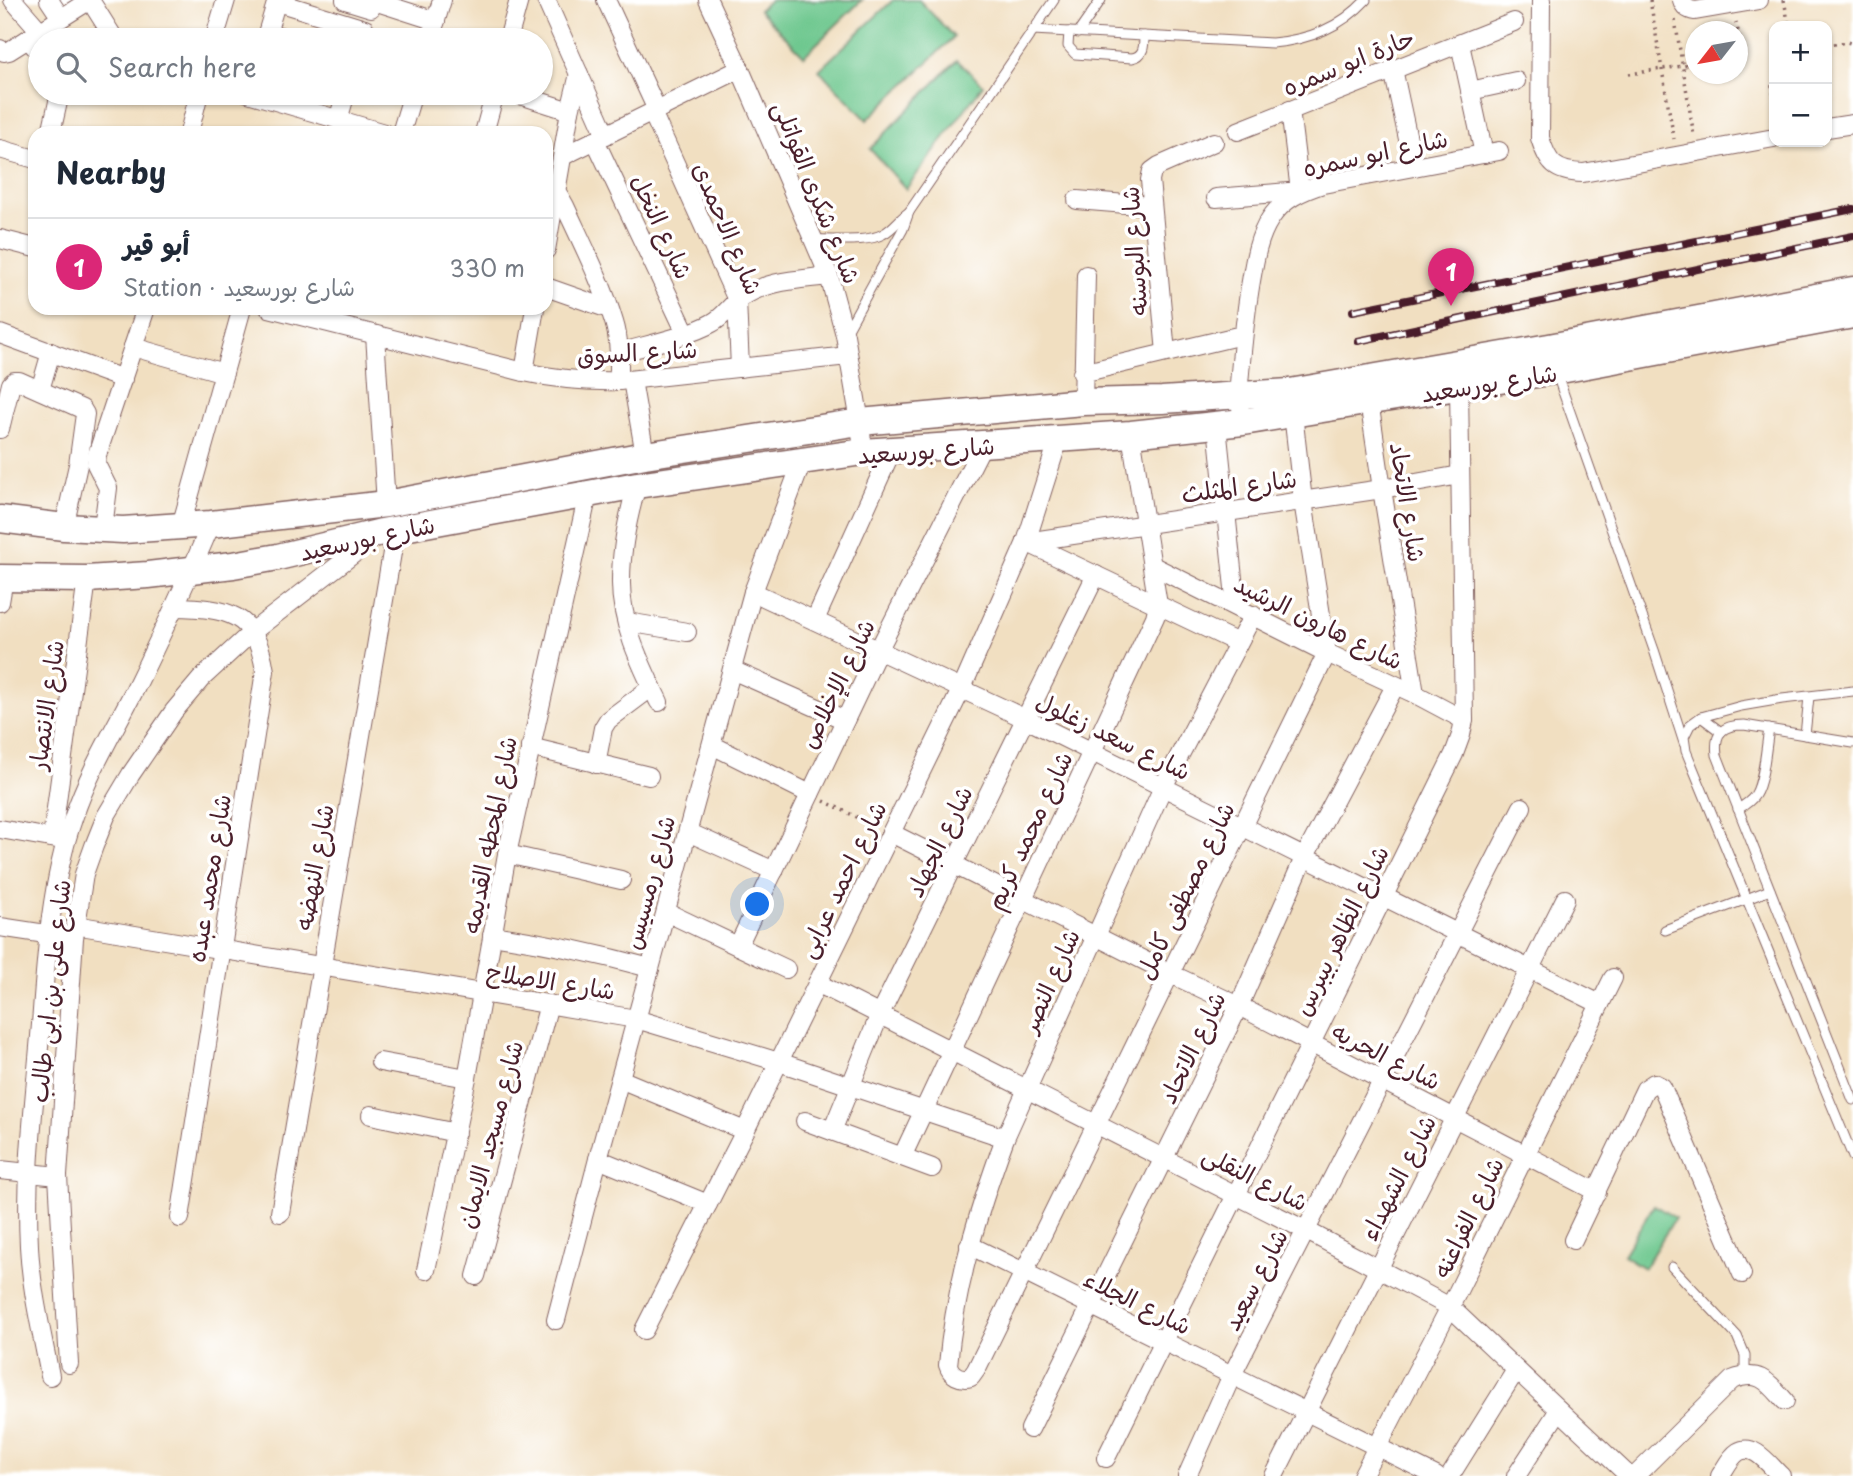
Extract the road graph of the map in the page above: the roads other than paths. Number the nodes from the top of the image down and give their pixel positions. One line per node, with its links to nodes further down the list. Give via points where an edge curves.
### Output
1 (49, 0): 19 (street)
2 (90, 0): 19 (street); 24 (street)
3 (226, 0): 25 (street)
4 (345, 0): 17 (street)
5 (442, 0): 20 (street)
6 (519, 0): 30 (street)
7 (546, 0): 39 (street, شارع النخل)
8 (606, 0): 51 (street, شارع الاحمدى)
9 (708, 0): 37 (street, شارع شكرى القواتلى)
10 (1054, 0): 31 (lane)
11 (1101, 0): 32 (lane)
12 (1366, 0): 33 (lane, via 1327,30 1291,41)
13 (1541, 0): 62 (street, via 1540,138 1545,155 1555,166 1583,173)
14 (1759, 0): 18 (street, via 1695,11)
15 (277, 1): 26 (street); 27 (street)
16 (12, 2): 22 (street)
17 (373, 3): 20 (street); 28 (street)
18 (1678, 7)
19 (61, 18): 23 (street)
20 (436, 21): 29 (street)
21 (1514, 22): 35 (street, حارة ابو سمره)
22 (29, 28)
23 (45, 28)
24 (108, 28)
25 (218, 28)
26 (269, 28)
27 (346, 28)
28 (366, 28)
29 (434, 28)
30 (511, 28)
31 (1033, 30): 32 (lane); 74 (lane)
32 (1073, 32): 33 (lane); 33 (lane, via 1068,46 1080,55 1137,57 1143,51)
33 (1144, 36)
34 (28, 39): 36 (street, via 9,51)
35 (1460, 44): 38 (street, حارة ابو سمره); 41 (street)
36 (0, 49)
37 (740, 69): 51 (street); 76 (street, شارع شكرى القواتلى)
38 (1393, 69): 49 (street, حارة ابو سمره); 67 (street)
39 (579, 74): 50 (street); 61 (street, شارع النخل)
40 (1516, 81): 41 (street)
41 (1470, 91): 67 (street, شارع ابو سمره, via 1491,152)
42 (57, 105): 54 (street)
43 (196, 105): 55 (street)
44 (289, 105): 52 (street)
45 (342, 105): 52 (street)
46 (409, 105): 57 (street)
47 (492, 105): 58 (street)
48 (551, 105): 50 (street)
49 (1290, 110): 60 (street, حارة ابو سمره); 69 (street)
50 (570, 111): 65 (street)
51 (654, 111): 61 (street); 82 (street, شارع الاحمدى)
52 (338, 120): 56 (street)
53 (1853, 124): 59 (street)
54 (53, 126)
55 (191, 126)
56 (359, 126)
57 (403, 126)
58 (486, 126)
59 (1832, 127)
60 (1238, 131)
61 (601, 137): 65 (street); 89 (street, شارع النخل)
62 (1769, 139)
63 (1214, 142): 73 (street, شارع البوسنه, via 1152,171)
64 (0, 149): 66 (street)
65 (564, 156): 68 (street)
66 (28, 157)
67 (1414, 167): 69 (street, شارع ابو سمره)
68 (553, 183)
69 (1300, 191): 71 (street); 93 (street, شارع ابو سمره, via 1270,219 1260,239)
70 (553, 192): 83 (street)
71 (1216, 198)
72 (1077, 200): 73 (street)
73 (1151, 206): 97 (street, شارع البوسنه)
74 (909, 212): 76 (lane, via 873,238); 92 (lane)
75 (0, 239): 77 (street)
76 (814, 240): 79 (street, شارع شكرى القواتلى)
77 (28, 246)
78 (1086, 275): 103 (street)
79 (829, 276): 82 (street, via 771,283); 92 (street, شارع شكرى القواتلى)
80 (553, 289): 83 (street)
81 (1853, 290): 99 (main road, شارع بورسعيد)
82 (737, 300): 89 (street, via 712,323); 100 (street, شارع الاحمدى)
83 (609, 309): 96 (street)
84 (144, 315): 94 (street)
85 (240, 315): 102 (street)
86 (296, 315): 91 (street, شارع السوق)
87 (534, 315): 101 (street)
88 (1853, 315): 99 (main road, شارع بورسعيد)
89 (686, 333): 96 (street)
90 (0, 334): 95 (street)
91 (375, 335): 101 (street, شارع السوق); 129 (street)
92 (845, 335): 98 (street, شارع شكرى القواتلى)
93 (1242, 335): 97 (street); 108 (street, شارع ابو سمره)
94 (133, 347): 102 (street); 104 (street)
95 (51, 352): 104 (street); 107 (street)
96 (619, 353): 105 (street)
97 (1166, 353): 103 (street)
98 (848, 356): 100 (street, شارع السوق); 112 (street, شارع شكرى القواتلى)
99 (1552, 359): 106 (main road, شارع بورسعيد); 111 (main road, شارع بورسعيد); 172 (lane)
100 (740, 368): 105 (street, شارع السوق)
101 (524, 372): 105 (street, شارع السوق, via 566,380)
102 (224, 373): 134 (street)
103 (1082, 373): 110 (street)
104 (122, 379): 123 (street, via 97,455)
105 (626, 381): 120 (street)
106 (1460, 387): 109 (main road, شارع بورسعيد); 124 (street, شارع الظاهر بيبرس)
107 (40, 390): 114 (street, via 14,381); 122 (street, via 85,414)
108 (1238, 396): 110 (main road, شارع بورسعيد); 111 (main road, شارع بورسعيد); 113 (street, شارع ابو سمره)
109 (1370, 401): 111 (main road, شارع بورسعيد); 126 (street, شارع الاتحاد)
110 (1083, 402): 112 (main road, شارع بورسعيد)
111 (1292, 403): 113 (main road, شارع بورسعيد); 128 (street)
112 (860, 422): 119 (street, شارع شكرى القواتلى); 120 (main road, شارع بورسعيد)
113 (1230, 424): 115 (main road, شارع بورسعيد); 130 (street)
114 (0, 429)
115 (1130, 434): 116 (main road, شارع بورسعيد); 132 (street)
116 (1059, 438): 117 (main road, شارع بورسعيد); 138 (street, شارع احمد عرابى)
117 (983, 444): 118 (main road, شارع بورسعيد); 154 (street, شارع الإخلاص)
118 (892, 450): 119 (main road, شارع بورسعيد); 149 (street)
119 (863, 452): 121 (main road, شارع بورسعيد)
120 (645, 455): 129 (main road, شارع بورسعيد)
121 (802, 462): 125 (main road, شارع بورسعيد); 144 (street, شارع رمسيس)
122 (78, 465): 123 (street); 135 (street)
123 (99, 472): 136 (street, via 108,488)
124 (1460, 475): 126 (street, شارع المثلث); 165 (street, شارع الظاهر بيبرس)
125 (637, 485): 127 (main road, شارع بورسعيد); 150 (street, via 622,550)
126 (1382, 489): 128 (street, شارع المثلث); 160 (street, شارع الاتحاد)
127 (588, 494): 137 (main road, شارع بورسعيد); 171 (street, شارع المحطه القديمه)
128 (1303, 501): 130 (street, شارع المثلث); 155 (street)
129 (386, 503): 133 (main road, شارع بورسعيد)
130 (1227, 512): 132 (street, شارع المثلث); 147 (street)
131 (0, 519): 135 (main road, شارع بورسعيد)
132 (1146, 523): 138 (street, شارع المثلث); 139 (street)
133 (211, 524): 134 (main road, شارع بورسعيد); 140 (street, شارع على بن ابى طالب)
134 (181, 526): 136 (main road, شارع بورسعيد)
135 (64, 527): 136 (main road, شارع بورسعيد)
136 (103, 528)
137 (389, 531): 140 (main road, شارع بورسعيد); 151 (street, شارع على بن ابى طالب); 205 (street, شارع النهضه)
138 (1026, 542): 141 (street); 158 (street, شارع احمد عرابى)
139 (1153, 566): 145 (street); 147 (street, شارع هارون الرشيد)
140 (192, 570): 142 (main road, شارع بورسعيد); 146 (street, شارع على بن ابى طالب)
141 (1096, 575): 145 (street); 163 (street, شارع الجهاد)
142 (87, 579): 143 (main road, شارع بورسعيد); 184 (street, شارع الانتصار)
143 (1, 586)
144 (753, 592): 149 (street, شارع سعد زغلول); 156 (street, شارع رمسيس)
145 (1158, 605): 153 (street); 173 (street, شارع محمد كريم)
146 (174, 607): 151 (street, via 223,611); 184 (street, شارع على بن ابى طالب)
147 (1236, 607): 148 (street, شارع هارون الرشيد)
148 (1253, 615): 153 (street, شارع النصر); 155 (street, شارع هارون الرشيد)
149 (815, 620): 154 (street, شارع سعد زغلول)
150 (627, 622): 152 (street); 174 (street, via 655,694 608,720)
151 (252, 632): 198 (street, شارع على بن ابى طالب, via 174,711 106,816 84,874); 204 (street, شارع محمد عبده, via 262,650 265,671)
152 (687, 632)
153 (1238, 643): 176 (street, شارع النصر)
154 (879, 649): 158 (street, شارع سعد زغلول); 164 (street, شارع الإخلاص)
155 (1327, 653): 157 (street, شارع هارون الرشيد); 180 (street, شارع مصطفى كامل)
156 (732, 670): 164 (street); 170 (street, شارع رمسيس)
157 (1395, 686): 160 (street, شارع هارون الرشيد); 186 (street, شارع الاتحاد)
158 (962, 688): 163 (street, شارع سعد زغلول); 183 (street, شارع احمد عرابى)
159 (1853, 691): 161 (lane)
160 (1415, 694): 165 (street, شارع هارون الرشيد)
161 (1810, 697): 162 (lane, via 1741,706); 168 (lane)
162 (1701, 717): 167 (lane); 172 (lane, via 1684,737)
163 (1026, 719): 173 (street, شارع سعد زغلول); 187 (street, شارع الجهاد)
164 (845, 720): 177 (street, شارع الإخلاص)
165 (1464, 720): 191 (street, شارع الظاهر بيبرس, via 1454,754)
166 (1769, 729): 167 (lane, via 1731,725); 168 (lane); 179 (lane, via 1760,785)
167 (1721, 732): 179 (lane, via 1715,743 1717,755)
168 (1805, 735): 169 (lane)
169 (1853, 743)
170 (712, 745): 177 (street); 182 (street, شارع رمسيس)
171 (530, 747): 174 (street); 185 (street, شارع المحطه القديمه)
172 (1686, 751): 193 (lane)
173 (1092, 752): 176 (street, شارع سعد زغلول); 194 (street, شارع محمد كريم)
174 (596, 764): 175 (street)
175 (649, 776)
176 (1163, 787): 180 (street, شارع سعد زغلول); 202 (street, شارع النصر)
177 (810, 794): 188 (street, شارع الإخلاص)
178 (1522, 807): 200 (street, شارع سعيد)
179 (1738, 809): 190 (lane)
180 (1242, 827): 186 (street, شارع سعد زغلول); 209 (street, شارع مصطفى كامل)
181 (0, 829): 184 (street)
182 (688, 832): 188 (street); 195 (street, شارع رمسيس)
183 (891, 833): 187 (street, شارع الحريه); 211 (street, شارع احمد عرابى)
184 (59, 839): 199 (street, شارع على بن ابى طالب)
185 (507, 854): 189 (street); 201 (street, شارع المحطه القديمه)
186 (1304, 858): 191 (street, شارع سعد زغلول); 215 (street, شارع الاتحاد)
187 (954, 865): 194 (street, شارع الحريه); 216 (street, شارع الجهاد)
188 (774, 871): 203 (street, شارع الإخلاص)
189 (621, 880)
190 (1770, 890): 193 (lane); 227 (lane)
191 (1384, 897): 200 (street, شارع سعد زغلول); 218 (street, شارع الظاهر بيبرس)
192 (1565, 899): 208 (street, شارع الشهداء)
193 (1746, 899): 197 (lane); 239 (lane)
194 (1022, 900): 202 (street, شارع الحريه); 219 (street, شارع محمد كريم)
195 (666, 912): 203 (street); 206 (street, شارع رمسيس)
196 (0, 927): 199 (street, شارع الاصلاح)
197 (1665, 930)
198 (75, 932): 199 (street, شارع الاصلاح); 204 (street, شارع الاصلاح); 245 (street, شارع على بن ابى طالب)
199 (48, 934): 244 (street, شارع على بن ابى طالب)
200 (1458, 934): 208 (street, شارع سعد زغلول); 224 (street, شارع سعيد)
201 (492, 935): 206 (street); 212 (street, شارع المحطه القديمه)
202 (1095, 936): 209 (street, شارع الحريه); 226 (street, شارع النصر)
203 (738, 946): 207 (street)
204 (222, 950): 205 (street, شارع الاصلاح); 250 (street, شارع محمد عبده)
205 (321, 966): 212 (street, شارع الاصلاح); 249 (street, شارع النهضه)
206 (650, 968): 217 (street, شارع رمسيس)
207 (786, 969)
208 (1529, 969): 214 (street, شارع سعد زغلول); 230 (street, شارع الشهداء)
209 (1171, 974): 215 (street, شارع الحريه); 232 (street, شارع مصطفى كامل)
210 (1613, 978): 214 (street, شارع الفراعنه)
211 (817, 984): 216 (street, شارع النقلى); 221 (street, شارع احمد عرابى)
212 (482, 993): 213 (street, شارع الاصلاح); 222 (street, شارع المحطه القديمه)
213 (549, 1004): 217 (street, شارع الاصلاح); 259 (street, شارع مسجد الايمان)
214 (1600, 1004): 237 (street, شارع الفراعنه)
215 (1240, 1006): 218 (street, شارع الحريه); 240 (street, شارع الاتحاد)
216 (880, 1014): 219 (street, شارع النقلى); 225 (street, شارع الجهاد)
217 (636, 1019): 221 (street, شارع الاصلاح); 223 (street, شارع رمسيس)
218 (1311, 1044): 224 (street, شارع الحريه); 247 (street, شارع الظاهر بيبرس)
219 (952, 1051): 226 (street, شارع النقلى); 228 (street, شارع محمد كريم)
220 (380, 1062): 222 (street)
221 (779, 1062): 225 (street, شارع الاصلاح); 233 (street, شارع احمد عرابى)
222 (467, 1078): 235 (street, شارع المحطه القديمه)
223 (620, 1079): 233 (street); 241 (street, شارع رمسيس)
224 (1383, 1080): 230 (street, شارع الحريه); 251 (street, شارع سعيد)
225 (850, 1086): 228 (street, شارع الاصلاح); 234 (street, شارع الجهاد)
226 (1028, 1088): 232 (street, شارع النقلى); 236 (street, شارع النصر)
227 (1853, 1100)
228 (924, 1111): 236 (street, شارع الاصلاح); 238 (street, شارع محمد كريم)
229 (371, 1115): 235 (street)
230 (1455, 1118): 237 (street, شارع الحريه); 255 (street, شارع الشهداء)
231 (805, 1121): 234 (street)
232 (1097, 1124): 240 (street, شارع النقلى); 257 (street, شارع مصطفى كامل)
233 (745, 1131): 248 (street, شارع احمد عرابى)
234 (832, 1131): 238 (street)
235 (456, 1133): 256 (street, شارع المحطه القديمه)
236 (1005, 1138): 253 (street, شارع النصر)
237 (1525, 1154): 246 (street, شارع الحريه); 261 (street, شارع الفراعنه)
238 (902, 1157): 242 (street)
239 (1853, 1157)
240 (1164, 1158): 247 (street, شارع النقلى); 260 (street, شارع الاتحاد)
241 (598, 1159): 248 (street); 262 (street, شارع رمسيس)
242 (932, 1168)
243 (0, 1170): 244 (street)
244 (29, 1174): 245 (street); 269 (street, شارع على بن ابى طالب, via 31,1269)
245 (58, 1177): 265 (street, شارع على بن ابى طالب)
246 (1597, 1192): 252 (street); 258 (street, via 1645,1089 1654,1083 1661,1087)
247 (1237, 1195): 251 (street, شارع النقلى); 264 (street, شارع الظاهر بيبرس)
248 (708, 1204): 263 (street, شارع احمد عرابى)
249 (280, 1213)
250 (180, 1218)
251 (1307, 1231): 255 (street, شارع النقلى); 267 (street, شارع سعيد)
252 (1573, 1240)
253 (970, 1245): 257 (street, شارع الجلاء); 270 (street, شارع النصر, via 954,1309 947,1365)
254 (1672, 1267): 268 (lane, via 1737,1336 1745,1354)
255 (1379, 1268): 261 (street, شارع النقلى); 273 (street, شارع الشهداء)
256 (426, 1270)
257 (1024, 1272): 260 (street, شارع الجلاء); 270 (street, شارع مصطفى كامل, via 974,1374)
258 (1742, 1274)
259 (476, 1276)
260 (1091, 1305): 264 (street, شارع الجلاء); 274 (street, شارع الاتحاد)
261 (1450, 1307): 266 (street, شارع النقلى); 275 (street, شارع الفراعنه)
262 (556, 1320)
263 (644, 1330)
264 (1164, 1341): 267 (street, شارع الجلاء); 276 (street, شارع الظاهر بيبرس)
265 (69, 1364)
266 (1516, 1370): 272 (street, شارع النقلى); 282 (street)
267 (1232, 1375): 273 (street, شارع الجلاء); 278 (street, شارع سعيد)
268 (1745, 1375): 271 (street, via 1759,1376); 285 (street, via 1732,1380)
269 (50, 1376)
270 (961, 1378)
271 (1785, 1401)
272 (1559, 1410): 283 (street); 284 (street, شارع النقلى)
273 (1306, 1412): 275 (street, شارع الجلاء); 279 (street, شارع الشهداء)
274 (1030, 1429)
275 (1377, 1447): 280 (street, شارع الفراعنه); 281 (street, شارع الجلاء)
276 (1106, 1458)
277 (1728, 1473): 286 (street, via 1736,1453 1745,1449 1755,1451)
278 (1187, 1476)
279 (1274, 1476)
280 (1362, 1476)
281 (1436, 1476)
282 (1450, 1476)
283 (1516, 1476)
284 (1629, 1476)
285 (1635, 1476)
286 (1781, 1476)

